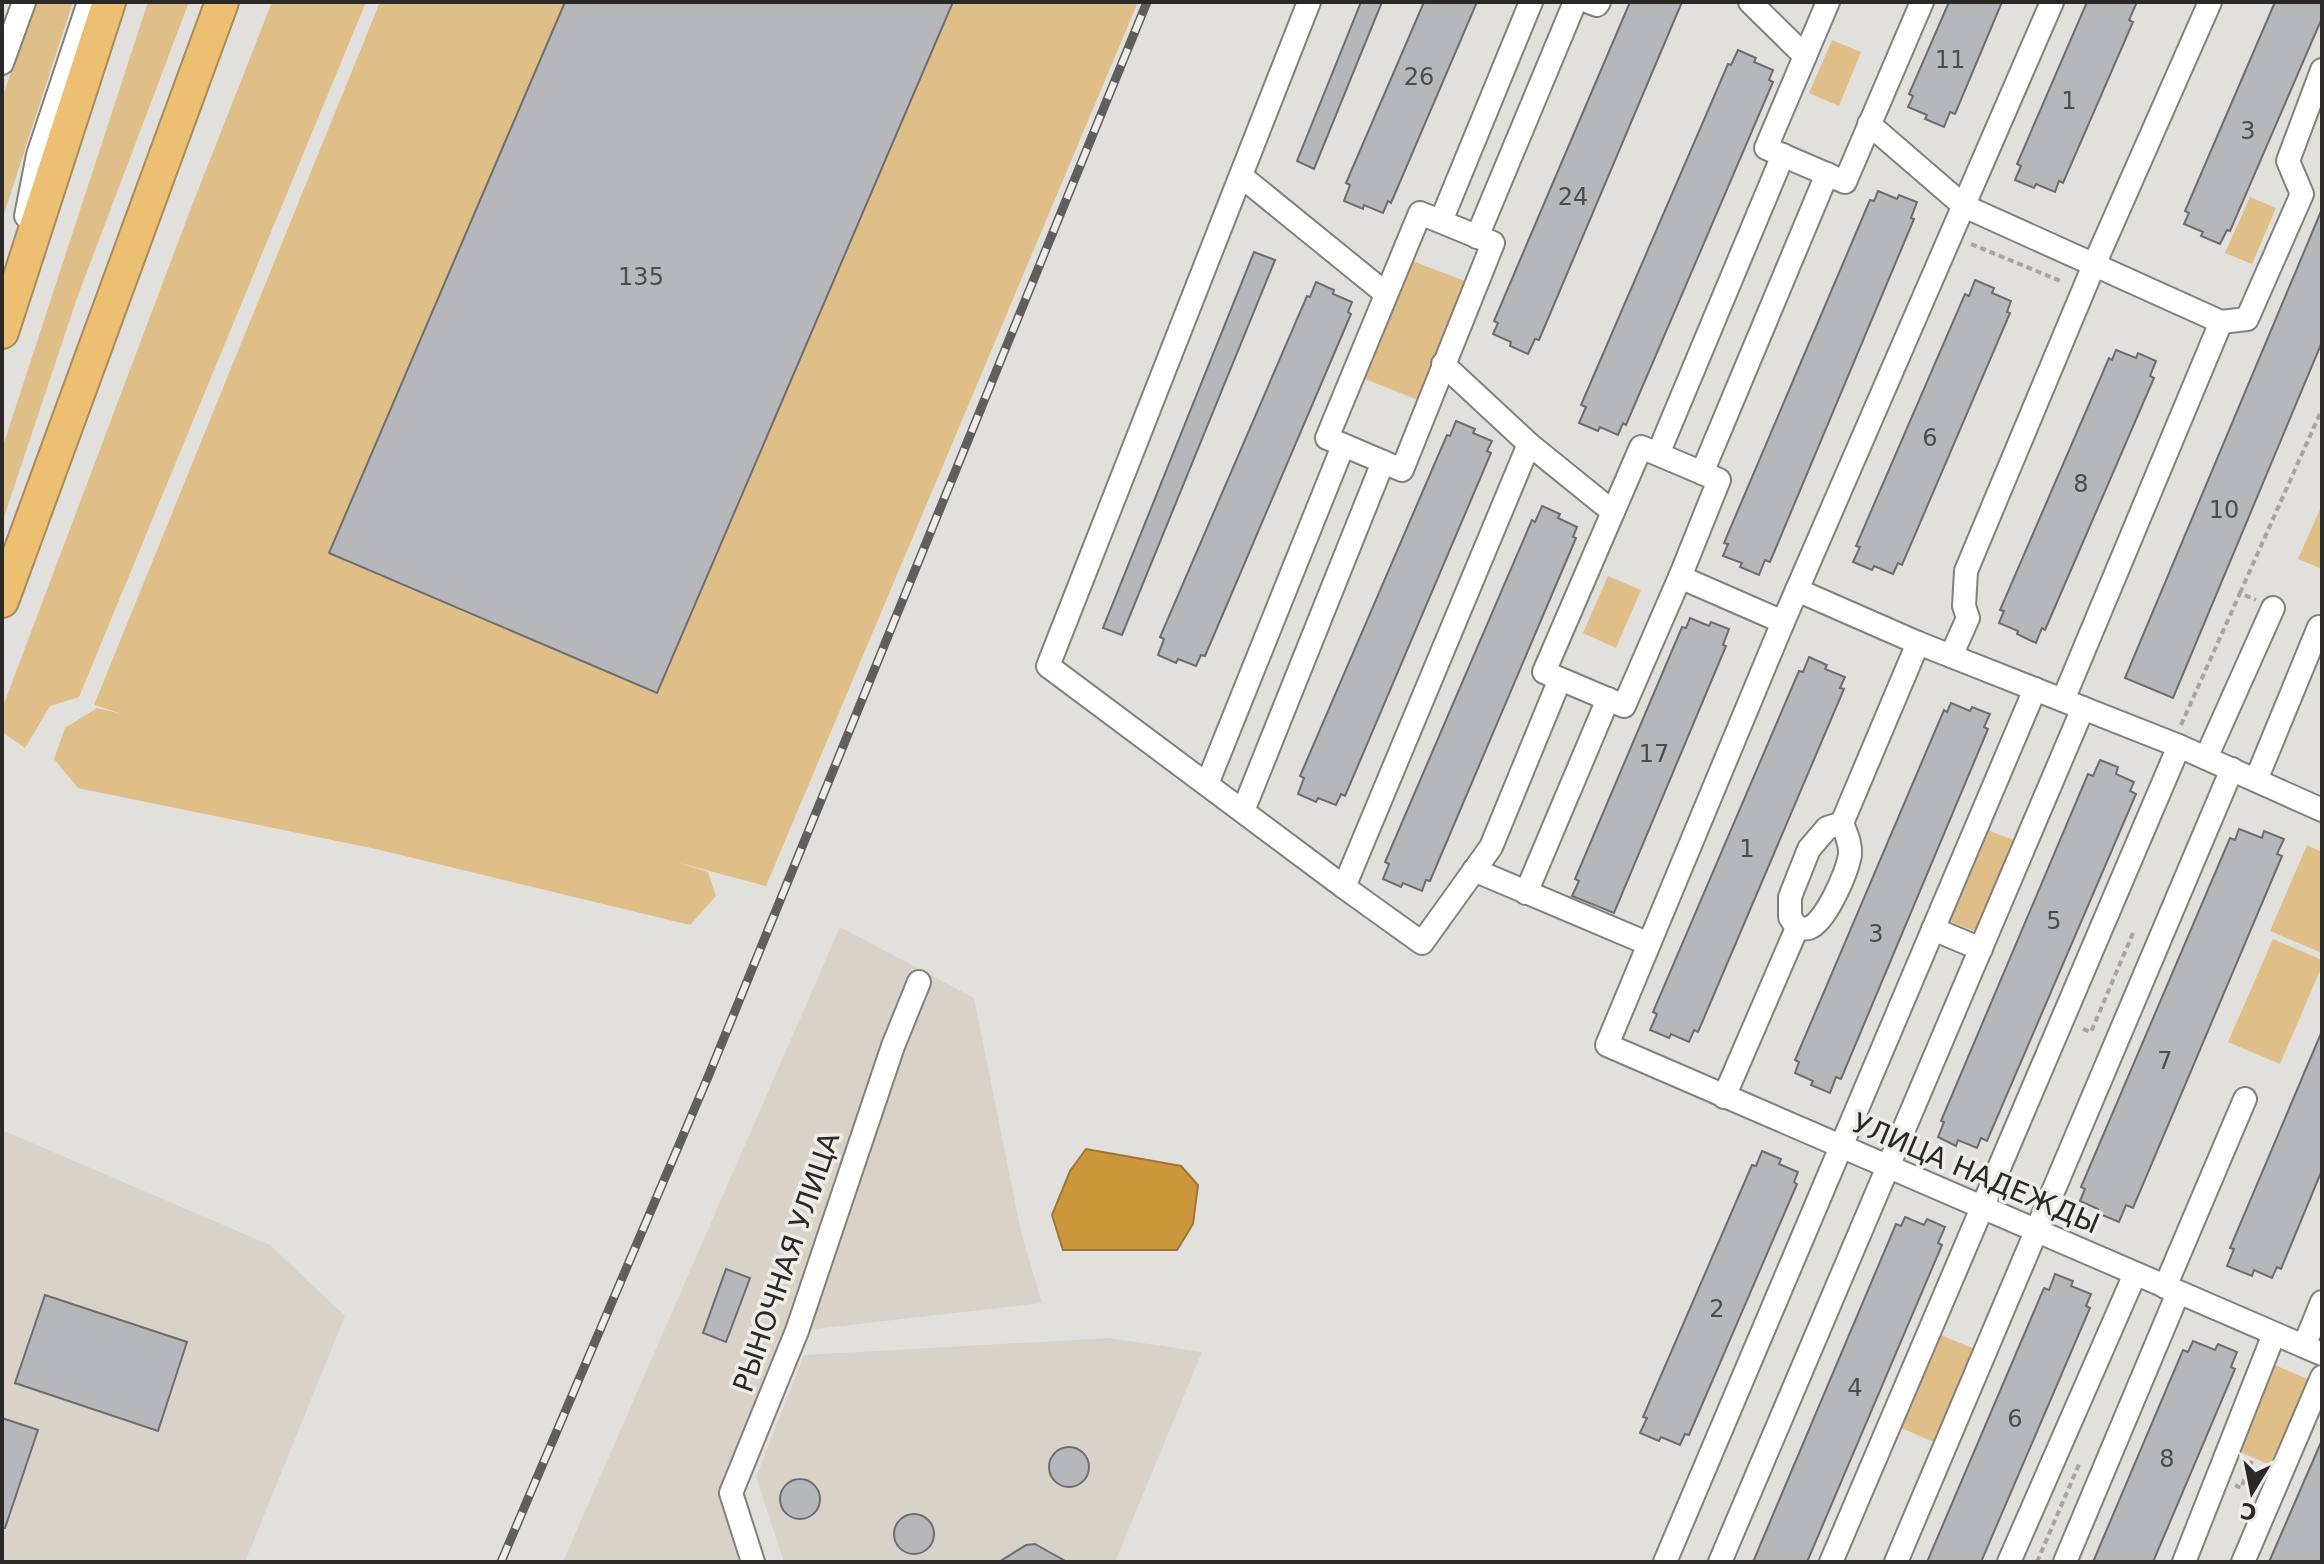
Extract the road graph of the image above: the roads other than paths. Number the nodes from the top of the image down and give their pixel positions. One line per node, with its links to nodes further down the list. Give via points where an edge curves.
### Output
1 (24, 2): 16 (street)
2 (89, 2): 28 (street, via 38,155)
3 (109, 2): 28 (highway)
4 (222, 2): 38 (highway)
5 (1309, 2): 21 (street)
6 (1531, 2): 23 (street)
7 (1575, 2): 24 (street)
8 (1589, 2): 9 (street)
9 (1599, 2)
10 (1750, 2): 15 (street)
11 (1828, 2): 15 (street)
12 (1922, 2): 18 (street)
13 (2052, 2): 22 (street)
14 (2210, 2): 25 (street)
15 (1805, 56): 19 (street, via 1766,148)
16 (2, 63)
17 (2322, 70): 27 (street, via 2288,161 2302,194 2247,319)
18 (1869, 124): 20 (street, via 1845,182); 22 (street)
19 (1783, 155): 20 (street); 32 (street)
20 (1827, 174): 34 (street)
21 (1241, 176): 26 (street); 52 (street, via 1048,666)
22 (1964, 206): 25 (street); 37 (street)
23 (1441, 221): 24 (street); 26 (street, via 1420,213)
24 (1477, 237): 29 (street, via 1493,243)
25 (2094, 265): 27 (street); 43 (street, via 1966,571 1968,618)
26 (1385, 293): 31 (street, via 1327,438)
27 (2221, 322): 47 (street)
28 (3, 328)
29 (1443, 364): 30 (street); 33 (street, via 1402,470)
30 (1529, 444): 35 (street); 57 (street)
31 (1343, 446): 33 (street); 52 (street)
32 (1658, 454): 34 (street); 35 (street, via 1641,447)
33 (1383, 462): 54 (street)
34 (1702, 473): 36 (street, via 1719,480)
35 (1613, 512): 44 (street, via 1544,672)
36 (1680, 577): 40 (street); 46 (street, via 1624,706)
37 (1797, 590): 40 (street); 42 (street)
38 (2, 601)
39 (2273, 608): 49 (street)
40 (1783, 622): 61 (street)
41 (2322, 628): 51 (street)
42 (1918, 643): 43 (street); 55 (street)
43 (1951, 656): 45 (street)
44 (1560, 679): 46 (street); 56 (street, via 1491,847)
45 (2035, 689): 47 (street); 60 (street)
46 (1608, 699): 58 (street)
47 (2073, 704): 48 (street); 62 (street)
48 (2176, 745): 49 (street); 68 (street)
49 (2206, 758): 50 (street)
50 (2232, 769): 51 (street); 69 (street)
51 (2256, 780): 53 (street)
52 (1207, 784): 54 (street)
53 (2322, 810)
54 (1243, 811): 57 (street)
55 (1842, 823): 59 (street, via 1827,828 1809,849 1790,897 1790,917); 59 (street, via 1850,856 1829,908 1821,921 1808,929)
56 (1474, 870): 57 (street, via 1422,943); 58 (street)
57 (1344, 887)
58 (1526, 893): 61 (street)
59 (1797, 928): 64 (street)
60 (1933, 929): 62 (street); 66 (street)
61 (1649, 944): 64 (street, УЛИЦА НАДЕЖДЫ, via 1607,1045)
62 (1981, 949): 67 (street)
63 (919, 982): 76 (street, РЫНОЧНАЯ УЛИЦА, via 797,1331 731,1493)
64 (1724, 1097): 66 (street, УЛИЦА НАДЕЖДЫ)
65 (2245, 1099): 71 (street)
66 (1840, 1148): 67 (street, УЛИЦА НАДЕЖДЫ); 77 (street)
67 (1888, 1168): 68 (street, УЛИЦА НАДЕЖДЫ); 78 (street)
68 (1984, 1209): 69 (street, УЛИЦА НАДЕЖДЫ); 79 (street)
69 (2036, 1232): 70 (street, УЛИЦА НАДЕЖДЫ); 80 (street)
70 (2135, 1274): 71 (street, УЛИЦА НАДЕЖДЫ); 81 (street)
71 (2172, 1290): 73 (street, УЛИЦА НАДЕЖДЫ); 82 (street)
72 (2322, 1302): 74 (street)
73 (2274, 1334): 74 (street, УЛИЦА НАДЕЖДЫ); 83 (street)
74 (2313, 1350)
75 (2322, 1377): 84 (street)
76 (753, 1562)
77 (1665, 1562)
78 (1720, 1562)
79 (1831, 1562)
80 (1896, 1562)
81 (2009, 1562)
82 (2065, 1562)
83 (2184, 1562)
84 (2243, 1562)

